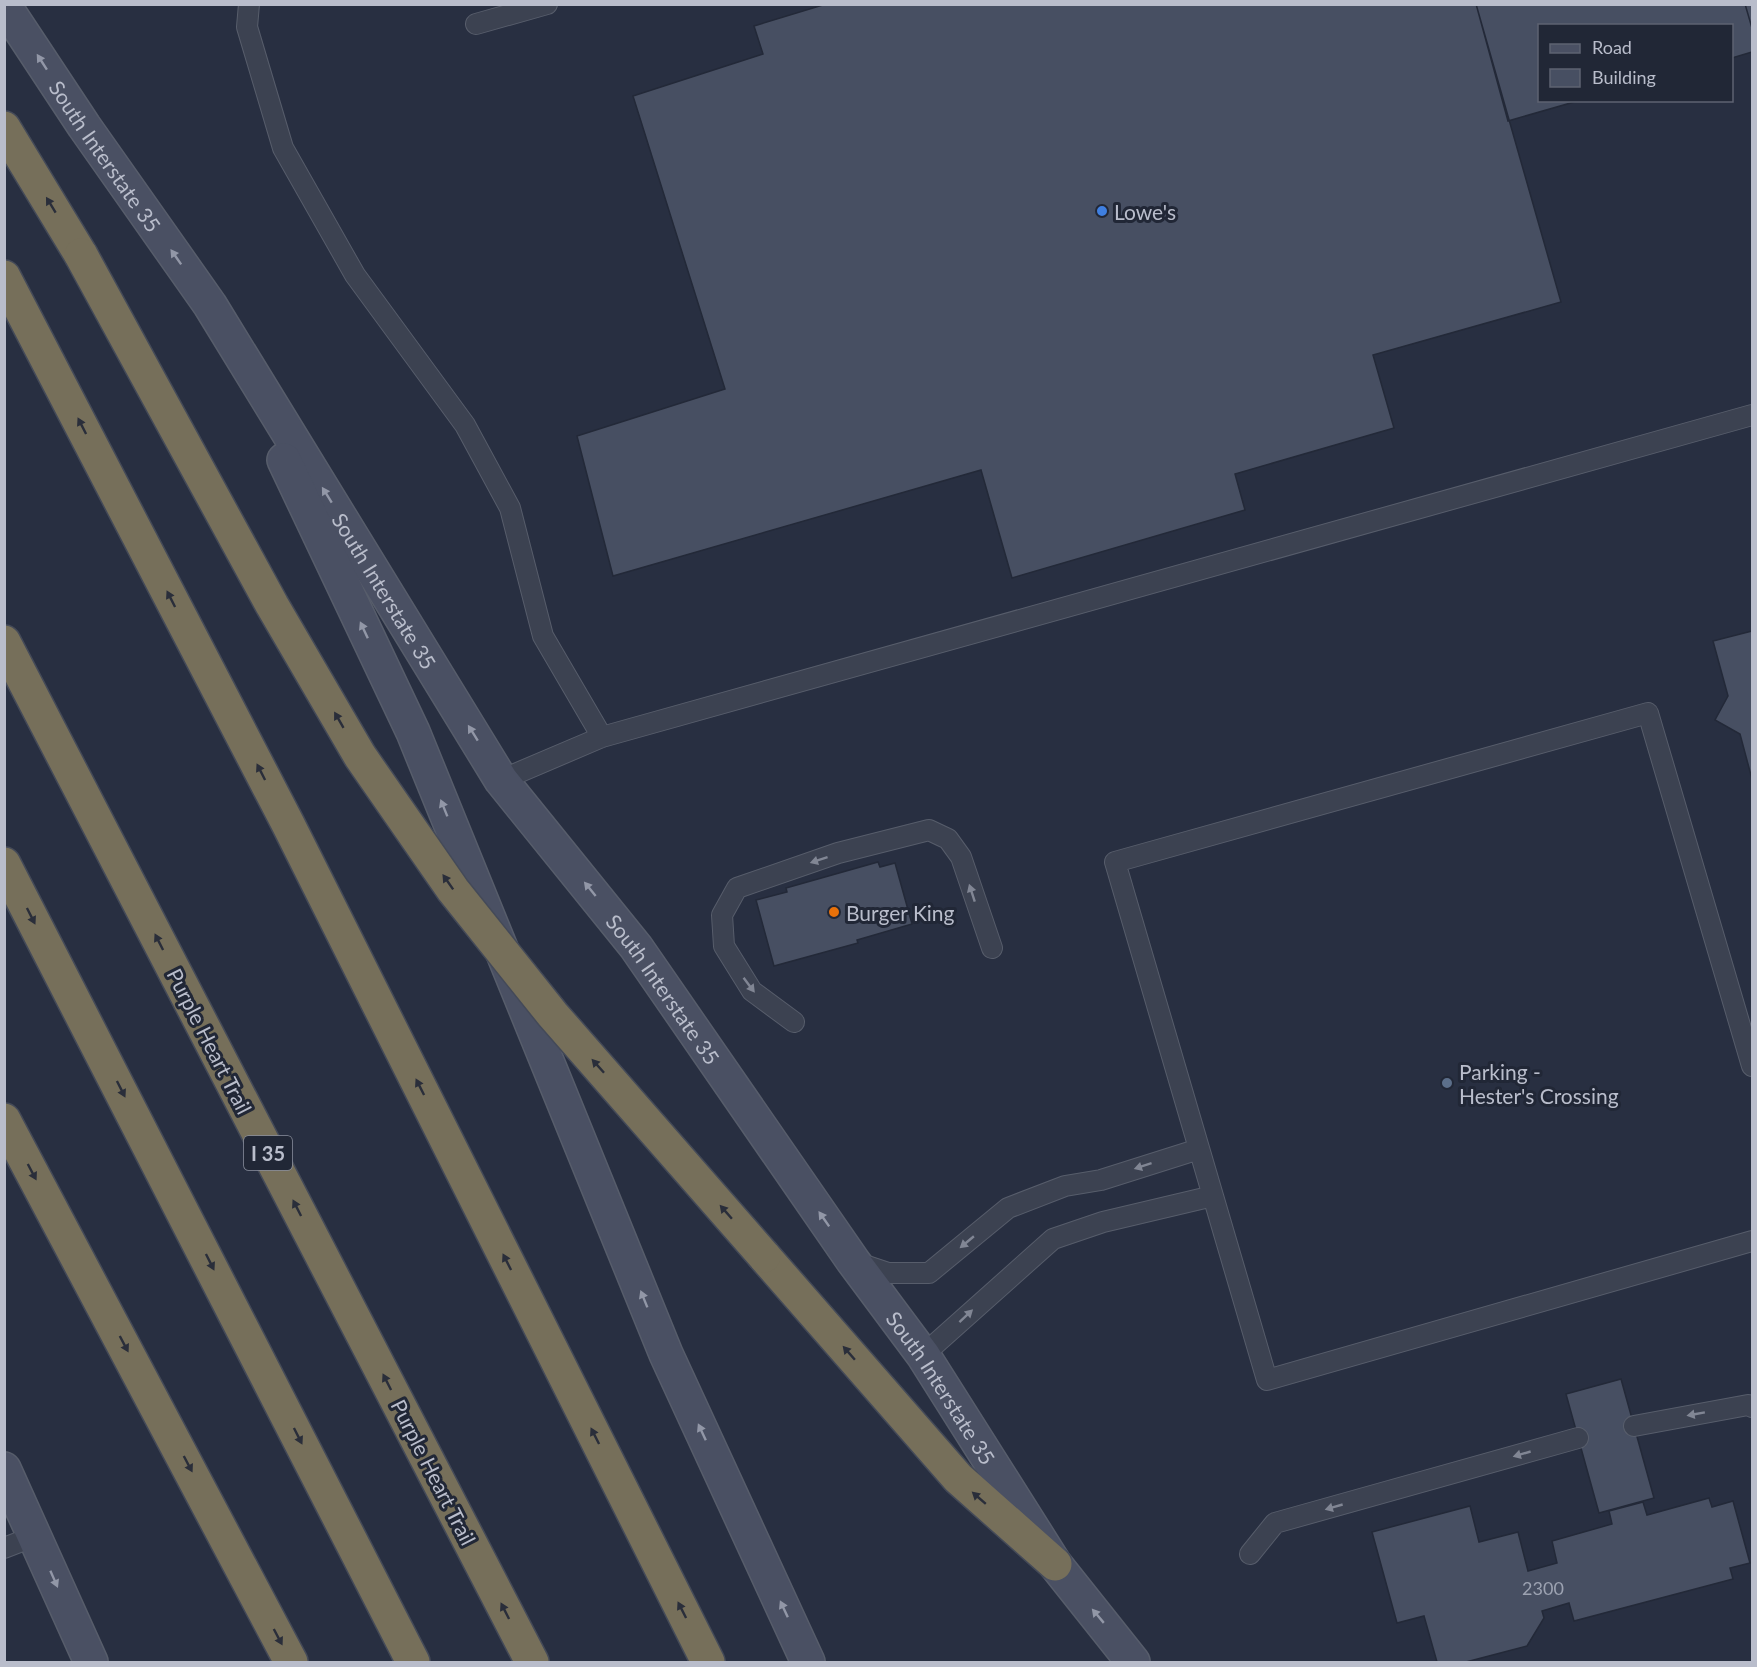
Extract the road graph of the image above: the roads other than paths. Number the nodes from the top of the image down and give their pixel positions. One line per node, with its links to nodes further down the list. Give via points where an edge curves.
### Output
1 (249, 4): 10 (lane, via 247,27 283,148 355,275 471,435 510,508 543,636)
2 (547, 4): 4 (lane)
3 (4, 5): 7 (main road, South Interstate 35, one-way to 3)
4 (476, 24)
5 (4, 128): 29 (highway, one-way to 5, bridge, via 958,1478 553,1015 453,890 360,756 272,605 81,255)
6 (4, 277): 34 (highway, one-way to 6, via 288,824)
7 (210, 305): 11 (main road, South Interstate 35, one-way to 7); 35 (main road, South Interstate 35, one-way to 7, via 666,1354 413,732)
8 (1752, 415): 10 (lane)
9 (4, 642): 33 (highway, Purple Heart Trail / I 35, one-way to 9)
10 (602, 737): 11 (lane)
11 (501, 780): 20 (main road, South Interstate 35, one-way to 11, via 636,947)
12 (4, 864): 32 (highway, one-way to 32)
13 (992, 948): 14 (lane, one-way to 14, via 961,857 948,839 929,830 838,853 737,888 722,915 724,946 752,990)
14 (794, 1022)
15 (1752, 1066): 17 (lane, via 1648,713 1115,862)
16 (4, 1120): 31 (highway, one-way to 31)
17 (1198, 1149): 18 (lane); 20 (lane, one-way to 20, via 1101,1180 1065,1186 1008,1208 929,1273 888,1273)
18 (1213, 1196): 19 (lane, via 1267,1380); 21 (lane, one-way to 18, via 1053,1239 1103,1222)
19 (1752, 1241)
20 (853, 1262): 21 (main road, South Interstate 35)
21 (923, 1355): 29 (main road, South Interstate 35)
22 (1752, 1407): 23 (lane, one-way to 23)
23 (1634, 1426)
24 (1578, 1438): 28 (lane, one-way to 28, via 1275,1523)
25 (4, 1468): 26 (main road)
26 (34, 1536): 27 (lane); 30 (main road, one-way to 30)
27 (4, 1548)
28 (1250, 1554)
29 (1055, 1564): 36 (main road, South Interstate 35, one-way to 29)
30 (91, 1662)
31 (291, 1662)
32 (413, 1662)
33 (532, 1662)
34 (708, 1662)
35 (808, 1662)
36 (1133, 1662)

